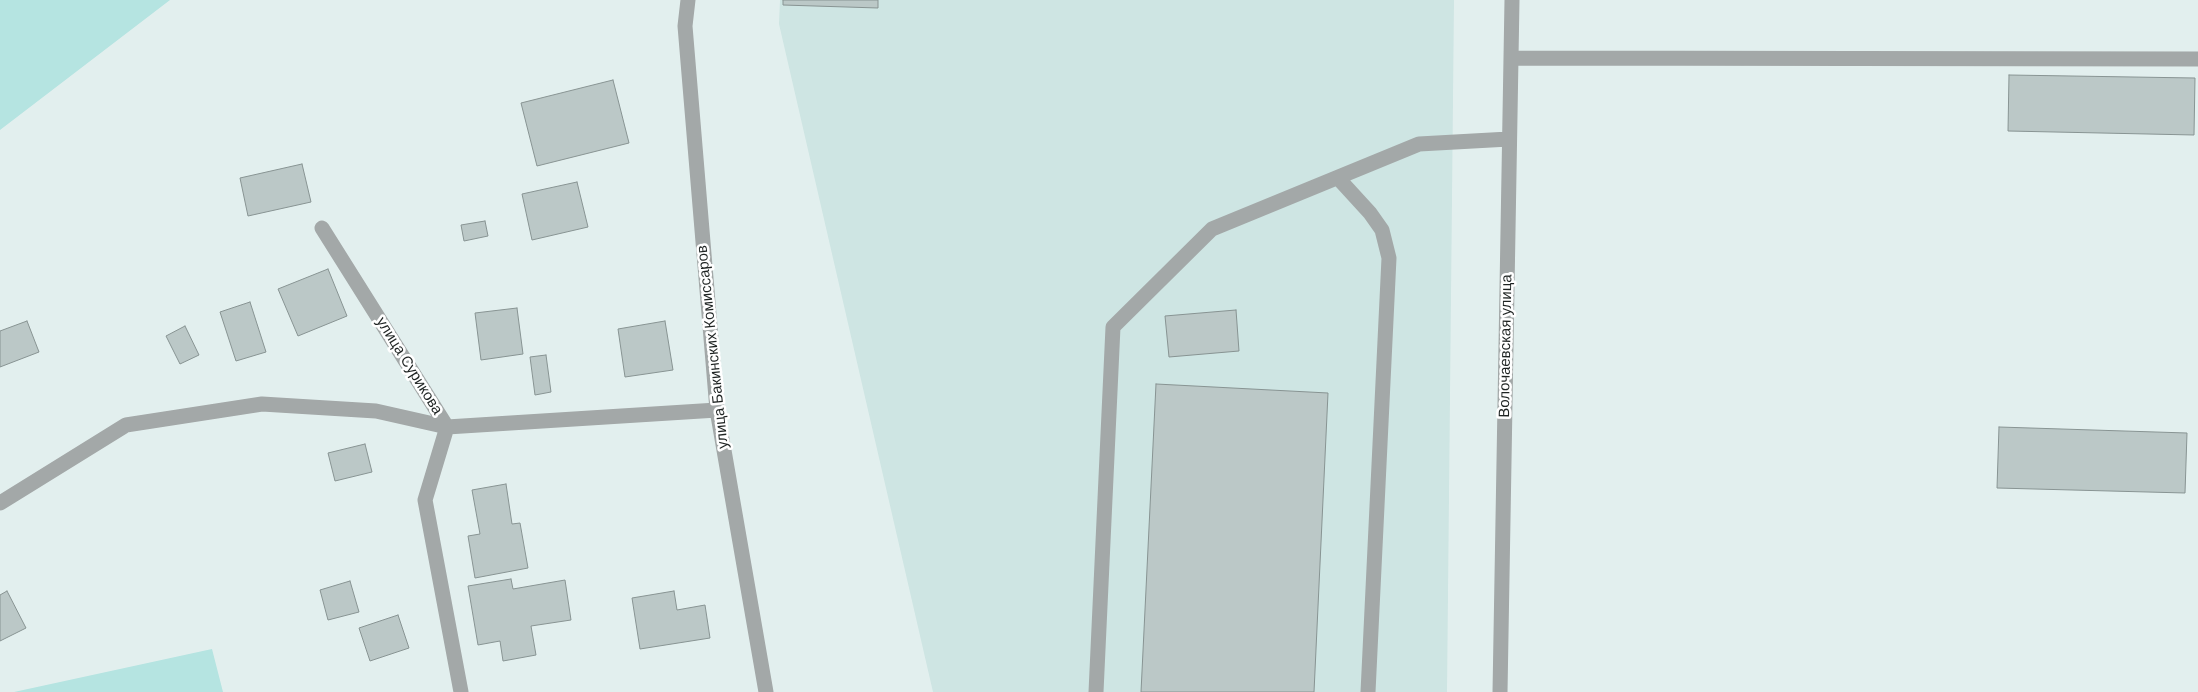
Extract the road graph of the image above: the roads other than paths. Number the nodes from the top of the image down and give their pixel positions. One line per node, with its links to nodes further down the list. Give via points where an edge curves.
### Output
1 (688, 0): 8 (street, улица Бакинских Комиссаров, via 684,26)
2 (1512, 0): 3 (street, Волочаевская улица)
3 (1511, 58): 4 (street); 5 (street, Волочаевская улица)
4 (2198, 59)
5 (1509, 139): 6 (street, via 1419,144); 15 (street, Волочаевская улица)
6 (1338, 178): 13 (street, via 1212,229 1113,327); 14 (street, via 1382,230 1389,258)
7 (322, 228): 9 (street, улица Сурикова)
8 (716, 410): 9 (street); 12 (street, улица Бакинских Комиссаров)
9 (447, 427): 10 (street, via 376,411 262,404 126,425); 11 (street, улица Сурикова, via 424,500)
10 (0, 503)
11 (461, 692)
12 (766, 692)
13 (1096, 692)
14 (1368, 692)
15 (1500, 692)

